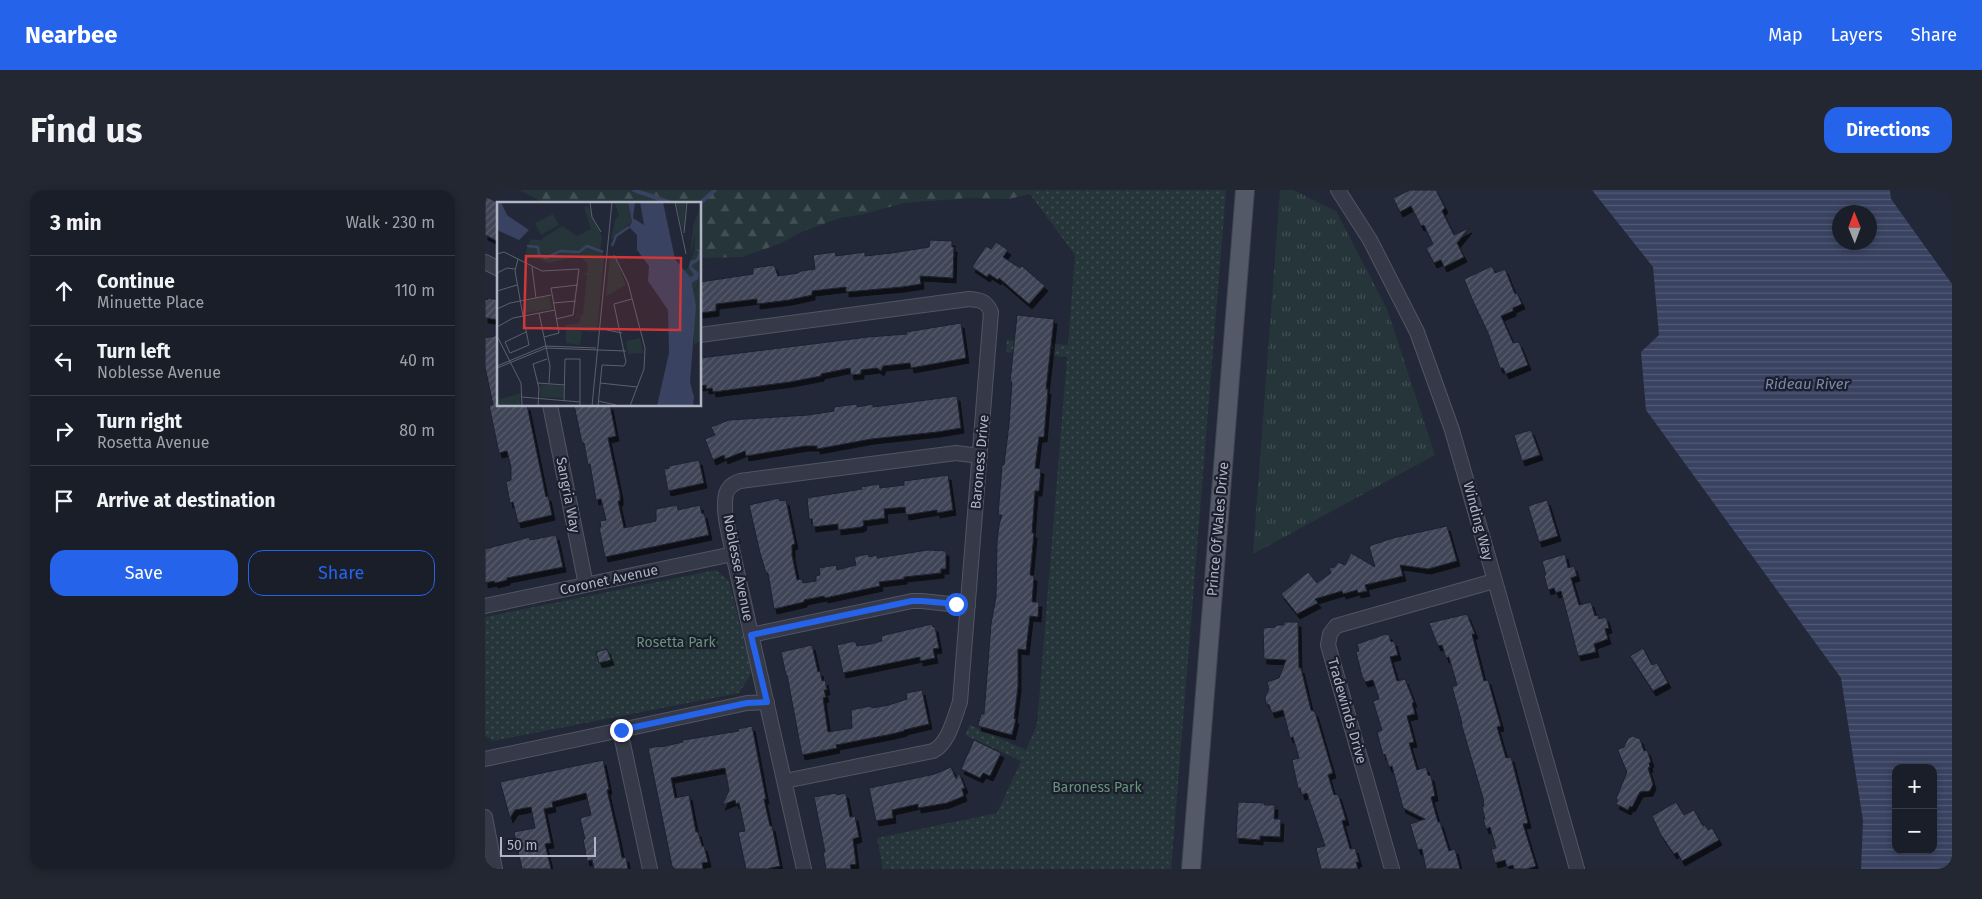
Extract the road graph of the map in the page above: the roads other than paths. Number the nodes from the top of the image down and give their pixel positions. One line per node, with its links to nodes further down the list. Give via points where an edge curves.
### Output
1 (1245, 190): 22 (main road, Prince Of Wales Drive)
2 (1337, 190): 9 (street, Winding Way, via 1370,240 1417,332 1452,430)
3 (485, 262): 4 (street)
4 (497, 268)
5 (701, 335): 7 (street, Baroness Drive, via 969,298 982,300 988,305 991,317)
6 (550, 406): 10 (street, Sangria Way)
7 (980, 456): 8 (street, Noblesse Avenue, via 956,453 734,483 726,492); 12 (street, Baroness Drive)
8 (733, 554): 10 (street, Coronet Avenue); 13 (street, Noblesse Avenue)
9 (1494, 581): 23 (street, Tradewinds Drive, via 1336,626 1330,634 1328,646); 24 (street, Winding Way)
10 (586, 585): 11 (street, Coronet Avenue)
11 (485, 606)
12 (968, 606): 13 (street, via 912,601); 17 (street, Baroness Drive, via 961,702 939,748)
13 (751, 635): 14 (street, Noblesse Avenue)
14 (767, 702): 15 (street, via 747,703); 17 (street, Noblesse Avenue)
15 (621, 730): 16 (street); 20 (street)
16 (485, 759)
17 (785, 781): 21 (street, Noblesse Avenue)
18 (485, 817): 19 (street)
19 (495, 869)
20 (650, 869)
21 (804, 869)
22 (1191, 869)
23 (1392, 869)
24 (1577, 869)

